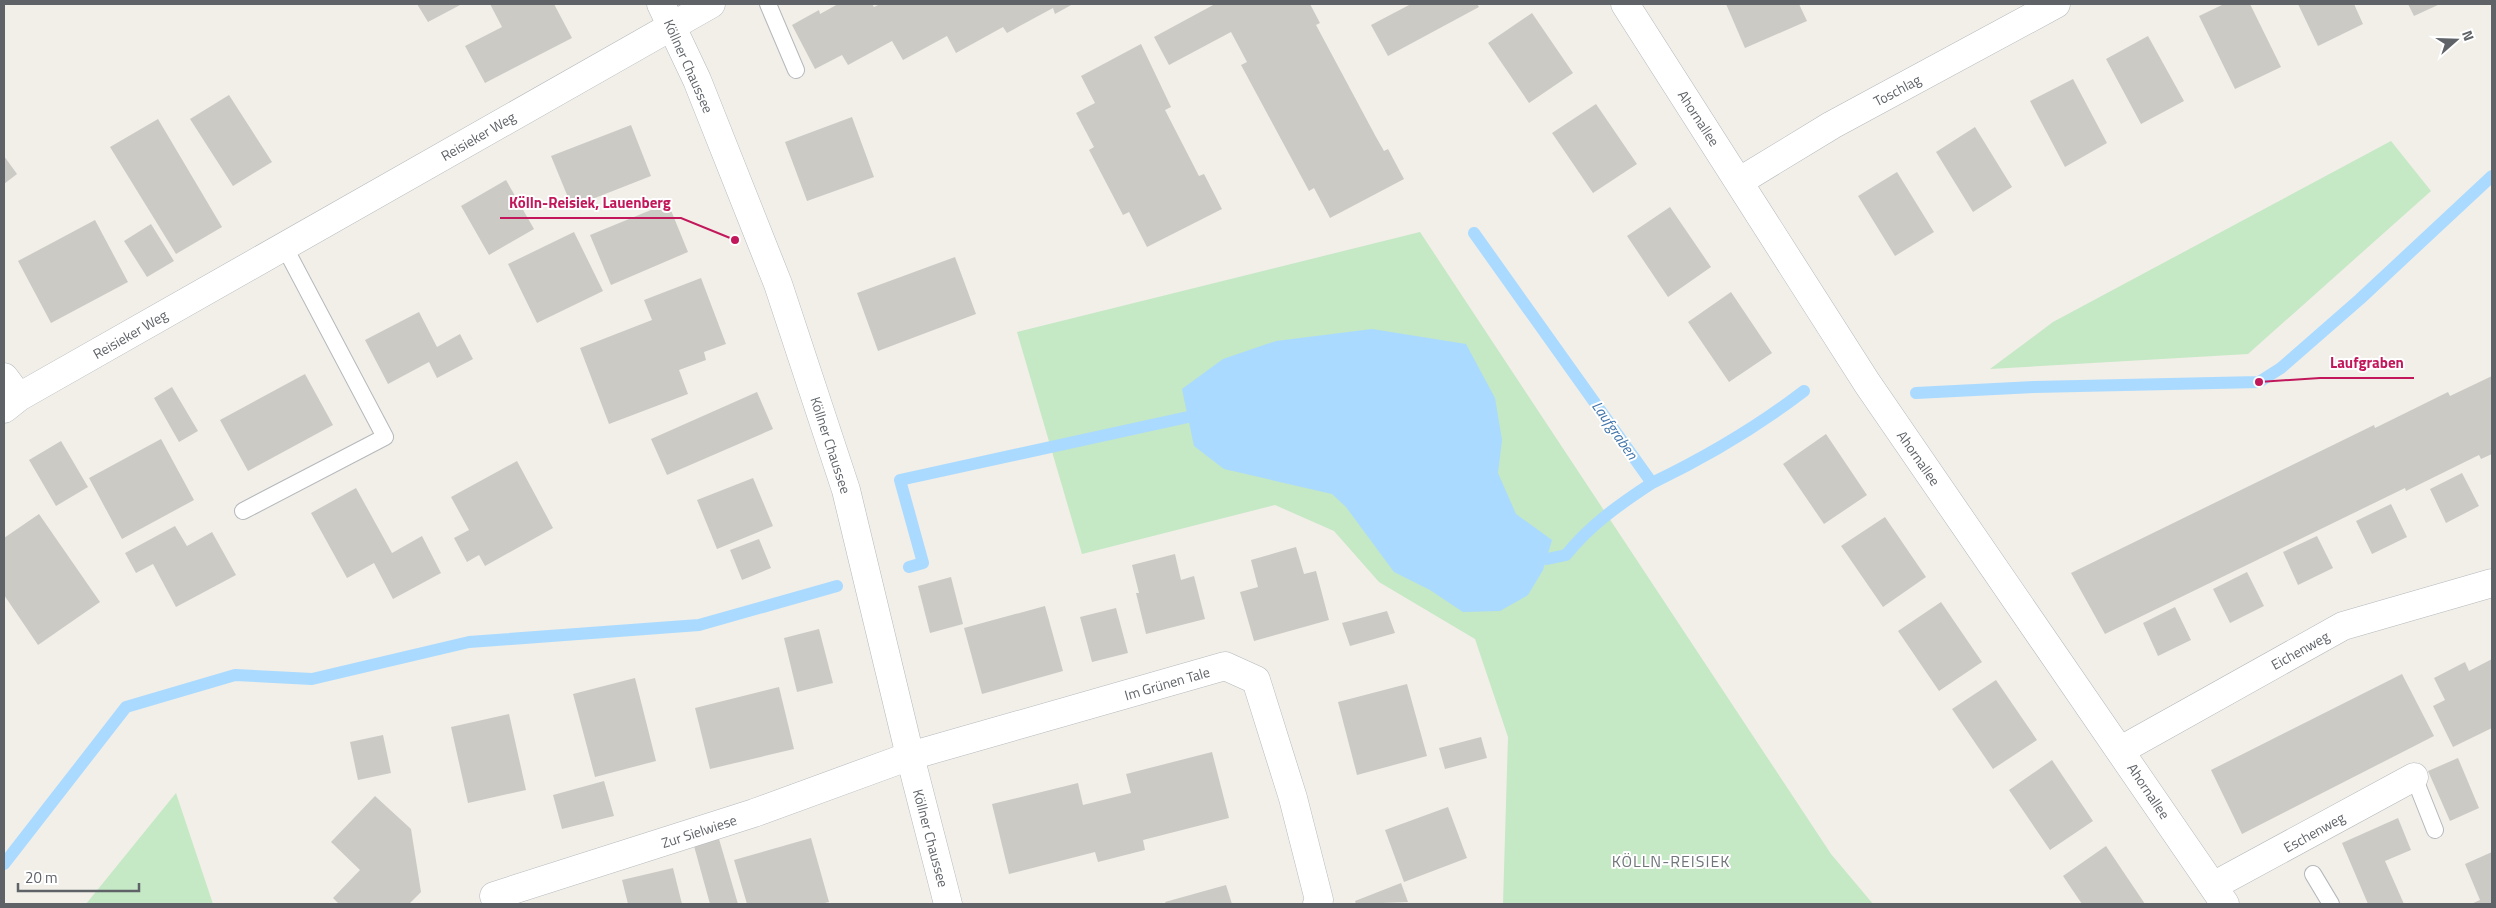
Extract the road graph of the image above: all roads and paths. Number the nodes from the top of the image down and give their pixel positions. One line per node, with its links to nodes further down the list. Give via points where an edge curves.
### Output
1 (711, 4): 5 (street, Reisieker Weg)
2 (768, 4): 6 (lane)
3 (1625, 4): 7 (street, Ahornallee)
4 (2056, 4): 7 (street, Toschlag, via 1832,125)
5 (666, 14): 8 (street, Reisieker Weg); 13 (street, Köllner Chaussee, via 778,284 840,472)
6 (796, 70)
7 (1740, 181): 12 (street, Ahornallee, via 1867,383)
8 (284, 246): 9 (street, Reisieker Weg); 10 (lane, via 385,437)
9 (9, 394)
10 (243, 511)
11 (2492, 583): 12 (street, Eichenweg, via 2343,626)
12 (2121, 750): 17 (street, Ahornallee)
13 (910, 756): 18 (street, Zur Sielwiese, via 754,813 494,896); 19 (street, Köllner Chaussee); 20 (street, Im Grünen Tale, via 1225,666 1256,680 1293,798 1319,900)
14 (2414, 777): 15 (lane); 17 (street, Eschenweg)
15 (2435, 830)
16 (2313, 874): 21 (lane)
17 (2219, 895)
18 (497, 904)
19 (948, 904)
20 (1317, 904)
21 (2331, 904)

